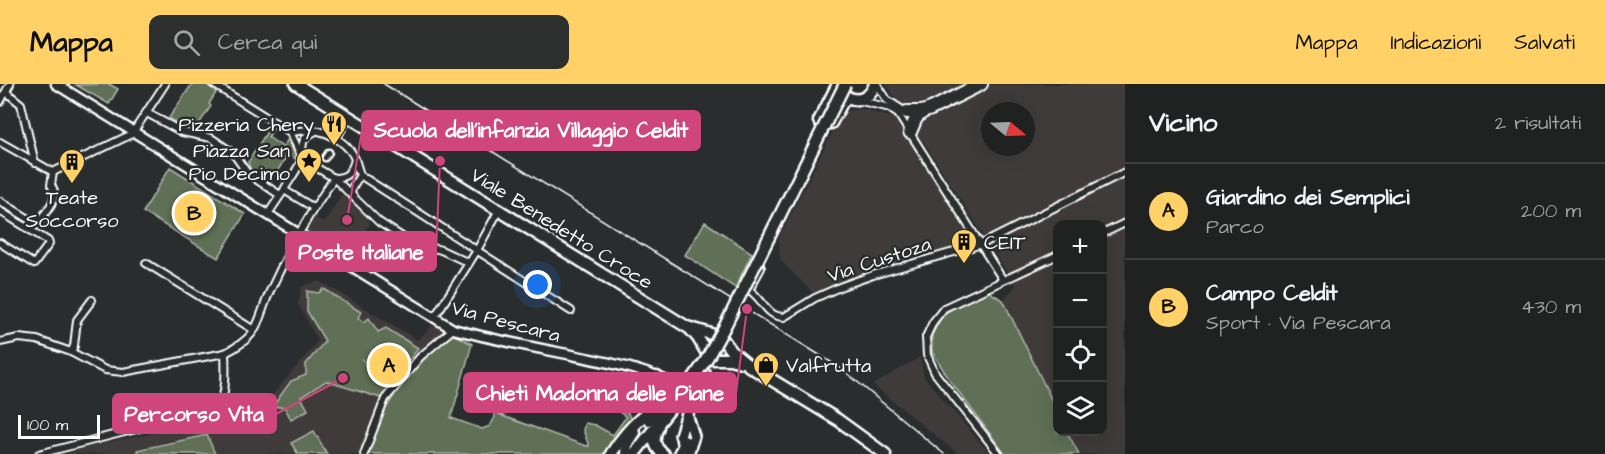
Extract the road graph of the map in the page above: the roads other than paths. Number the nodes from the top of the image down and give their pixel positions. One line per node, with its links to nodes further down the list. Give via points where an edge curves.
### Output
1 (10, 84): 9 (street)
2 (56, 84): 18 (street, Via Pescara)
3 (165, 84): 15 (street)
4 (213, 84): 19 (street)
5 (296, 84): 16 (main road, Viale Benedetto Croce)
6 (876, 84): 10 (main road, via 868,97); 13 (street, via 887,100)
7 (981, 84): 14 (highway)
8 (840, 85): 10 (main road); 34 (main road, bridge); 34 (main road, via 793,174); 45 (street, Via Custoza, via 756,254 761,268 749,290 768,311 784,317 842,286)
9 (6, 92): 11 (street); 27 (street, via 21,104)
10 (852, 99): 12 (street); 34 (main road, bridge, via 842,103 804,176)
11 (0, 102)
12 (892, 110): 13 (street); 20 (street)
13 (907, 112): 14 (highway); 20 (street)
14 (922, 112): 20 (highway)
15 (147, 113): 18 (street); 33 (street, via 182,132 211,138 233,153 248,174)
16 (349, 117): 21 (street); 38 (main road, Viale Benedetto Croce)
17 (317, 130): 19 (street); 21 (street); 25 (street, via 304,140)
18 (135, 132): 28 (street); 40 (street, Via Pescara)
19 (290, 132): 25 (street)
20 (910, 132): 45 (street)
21 (336, 140): 26 (street, via 348,146)
22 (0, 142): 27 (street)
23 (328, 152): 24 (street)
24 (325, 158)
25 (302, 159): 32 (street); 33 (street)
26 (355, 159): 30 (street); 31 (street)
27 (35, 163): 28 (street)
28 (53, 172): 36 (street, via 54,197 37,224)
29 (1125, 172): 45 (street, Via Custoza)
30 (360, 175): 31 (street); 35 (street); 46 (street)
31 (346, 177): 32 (street)
32 (334, 178): 35 (street); 37 (street)
33 (282, 192): 37 (street); 40 (street)
34 (790, 194): 66 (main road, bridge)
35 (351, 195): 49 (street, via 379,222 410,242)
36 (0, 201)
37 (314, 208): 43 (street)
38 (500, 210): 46 (street); 54 (main road, Viale Benedetto Croce)
39 (0, 211): 44 (street, via 49,244 34,264)
40 (268, 214): 43 (street, Via Pescara)
41 (1125, 224): 42 (street)
42 (1107, 232)
43 (299, 234): 53 (street, Via Pescara); 56 (street)
44 (0, 243)
45 (982, 244): 50 (street)
46 (476, 252): 49 (street); 52 (street)
47 (1053, 257): 50 (street)
48 (146, 263): 56 (street)
49 (469, 263): 53 (street)
50 (1004, 280): 79 (street, via 944,309 926,337 927,355 935,373)
51 (92, 300): 61 (street, via 77,320)
52 (571, 311)
53 (434, 318): 55 (street, Via Pescara)
54 (687, 327): 57 (main road); 60 (main road)
55 (453, 329): 65 (street, Via Pescara, via 621,365); 71 (street, via 420,357 385,399)
56 (254, 330): 62 (street)
57 (713, 336): 59 (main road, via 721,337); 60 (main road)
58 (0, 342): 61 (street, via 38,340)
59 (727, 345): 63 (main road, via 726,352); 64 (main road)
60 (704, 347): 63 (main road)
61 (71, 352): 62 (street, via 105,370 123,372)
62 (225, 353): 70 (street, via 219,409 212,418 144,427)
63 (713, 360): 64 (main road); 66 (main road)
64 (749, 366): 78 (main road, via 846,425)
65 (657, 377): 66 (street, Via Pescara); 67 (main road, via 662,389)
66 (686, 394): 67 (main road); 68 (main road); 69 (main road); 73 (main road, via 636,429 627,443)
67 (661, 402): 72 (main road, via 630,427)
68 (659, 424): 74 (main road); 75 (main road, via 654,441)
69 (687, 435): 76 (main road); 77 (main road)
70 (39, 454)
71 (364, 454)
72 (611, 454)
73 (626, 454)
74 (634, 454)
75 (663, 454)
76 (680, 454)
77 (688, 454)
78 (885, 454)
79 (999, 454)

